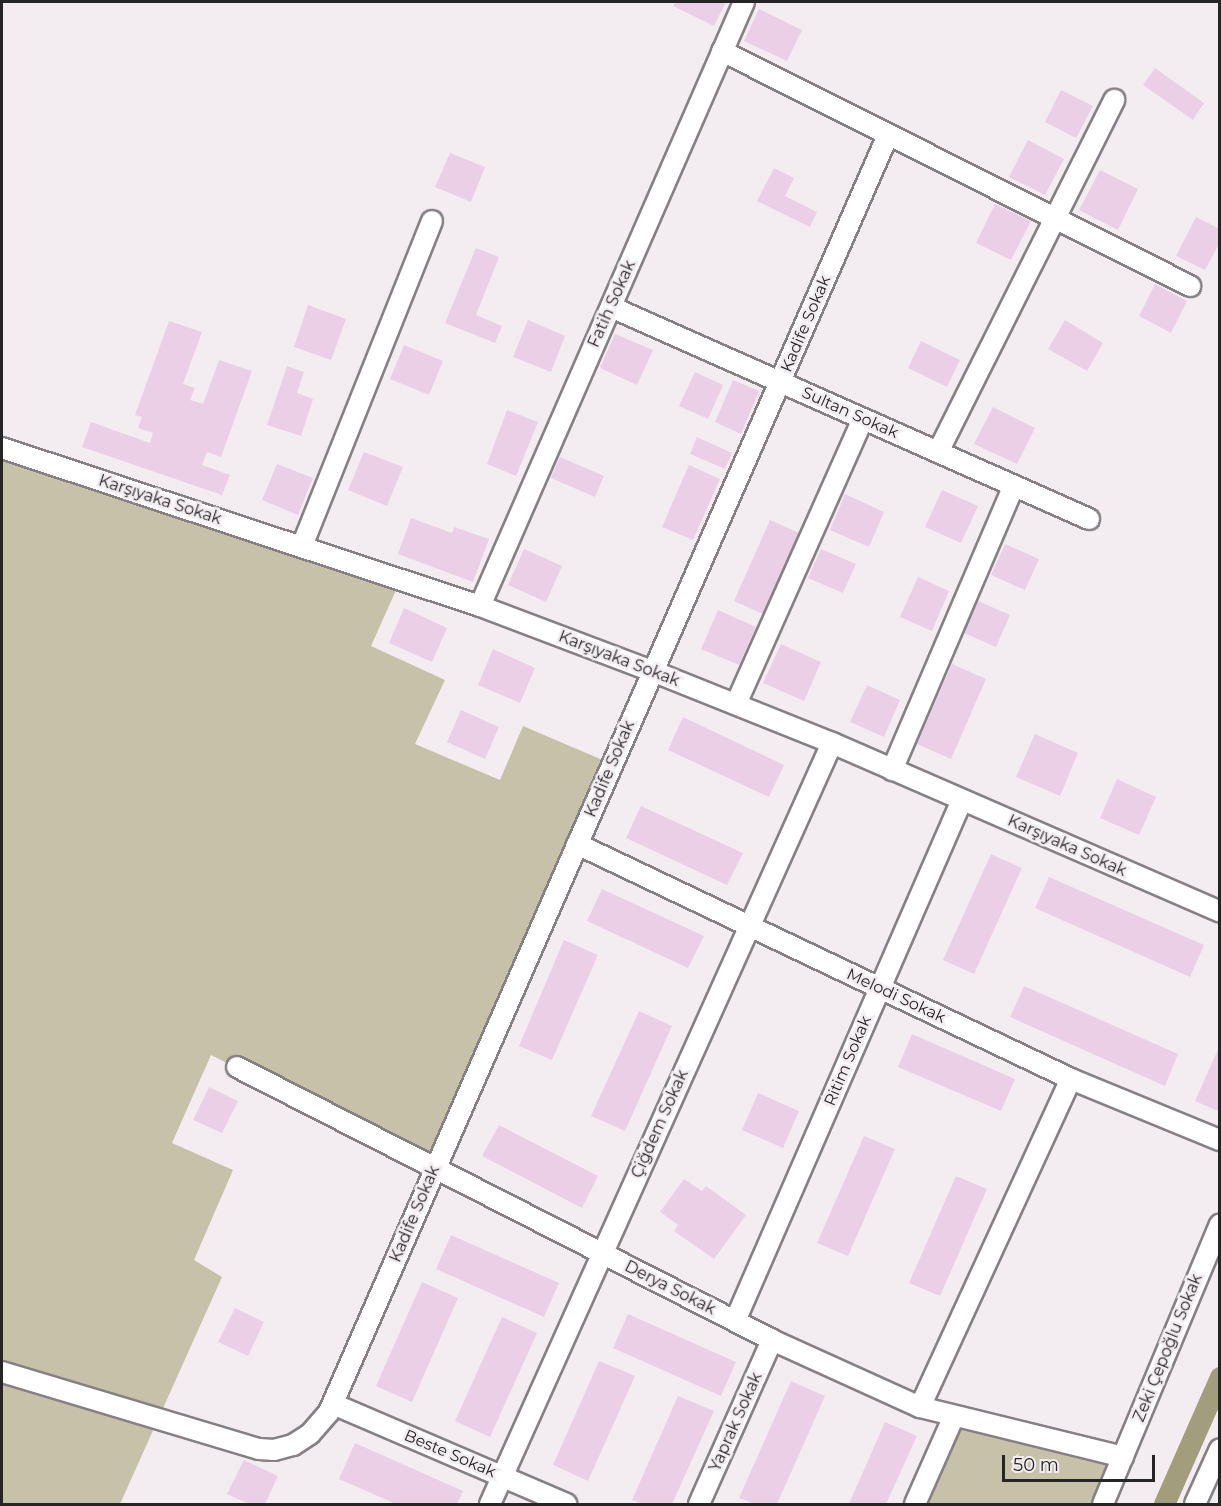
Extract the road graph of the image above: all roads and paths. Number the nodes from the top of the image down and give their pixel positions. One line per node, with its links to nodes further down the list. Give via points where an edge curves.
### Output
1 (744, 2): 2 (street, Fatih Sokak)
2 (722, 51): 4 (street); 8 (street, Fatih Sokak)
3 (1114, 100): 5 (street)
4 (888, 135): 5 (street); 9 (street, Kadife Sokak)
5 (1055, 218): 7 (street); 12 (street)
6 (432, 221): 15 (street)
7 (1190, 286)
8 (611, 307): 9 (street, Sultan Sokak); 16 (street, Fatih Sokak)
9 (781, 383): 10 (street, Sultan Sokak); 17 (street, Kadife Sokak)
10 (863, 419): 12 (street, Sultan Sokak); 18 (street)
11 (2, 448): 15 (street, Karşıyaka Sokak)
12 (938, 452): 13 (street, Sultan Sokak)
13 (1014, 486): 14 (street, Sultan Sokak); 20 (street)
14 (1089, 519)
15 (302, 546): 16 (street, Karşıyaka Sokak)
16 (480, 606): 17 (street, Karşıyaka Sokak)
17 (652, 671): 18 (street, Karşıyaka Sokak); 22 (street, Kadife Sokak)
18 (736, 704): 19 (street, Karşıyaka Sokak)
19 (832, 743): 20 (street, Karşıyaka Sokak); 24 (street, Çiğdem Sokak)
20 (892, 770): 21 (street, Karşıyaka Sokak)
21 (962, 800): 23 (street, Karşıyaka Sokak); 25 (street, Ritim Sokak)
22 (577, 844): 24 (street, Melodi Sokak); 29 (street, Kadife Sokak)
23 (1220, 912)
24 (748, 926): 25 (street, Melodi Sokak); 31 (street, Çiğdem Sokak)
25 (880, 988): 27 (street, Melodi Sokak); 32 (street, Ritim Sokak)
26 (237, 1067): 29 (street, Derya Sokak)
27 (1071, 1079): 28 (street, Melodi Sokak); 36 (street)
28 (1220, 1140)
29 (435, 1168): 31 (street, Derya Sokak); 35 (street, Kadife Sokak)
30 (1220, 1224): 39 (street, Zeki Çepoğlu Sokak)
31 (602, 1253): 32 (street, Derya Sokak); 40 (street, Çiğdem Sokak)
32 (735, 1321): 33 (street, Derya Sokak)
33 (772, 1340): 36 (street, Derya Sokak); 43 (street, Yaprak Sokak)
34 (2, 1372): 35 (street, Kadife Sokak, via 259,1449 293,1445 321,1423)
35 (333, 1404): 40 (street, Beste Sokak)
36 (920, 1407): 37 (street, Derya Sokak)
37 (954, 1416): 39 (street, Derya Sokak); 44 (street)
38 (1220, 1449): 46 (street)
39 (1123, 1456): 45 (street, Zeki Çepoğlu Sokak)
40 (502, 1476): 41 (street, Çiğdem Sokak); 42 (street, Beste Sokak)
41 (490, 1504)
42 (566, 1504)
43 (699, 1504)
44 (915, 1504)
45 (1103, 1504)
46 (1195, 1504)

